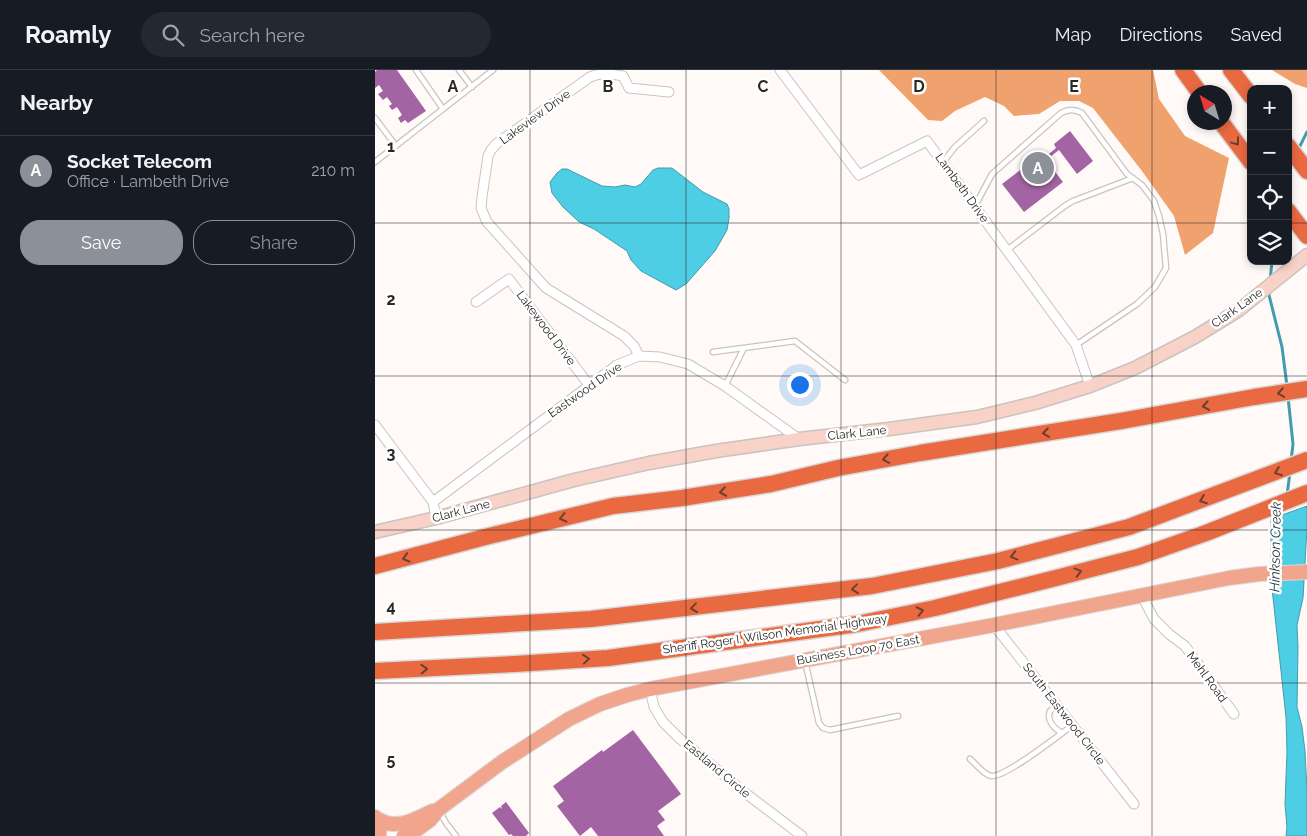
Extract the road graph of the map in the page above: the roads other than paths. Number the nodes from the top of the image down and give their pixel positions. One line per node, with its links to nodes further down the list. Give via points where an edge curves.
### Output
1 (416, 70): 11 (lane)
2 (459, 70): 8 (lane)
3 (493, 70): 8 (lane)
4 (780, 70): 19 (street, Lambeth Drive, via 859,175 927,140)
5 (1183, 70): 7 (highway)
6 (1232, 72): 9 (highway)
7 (1194, 85)
8 (471, 87): 11 (lane)
9 (1247, 91)
10 (669, 92): 31 (street, Lakeview Drive, via 629,88 623,76 606,73 590,77 496,144 488,156 481,197 481,208 487,222 546,288 624,336)
11 (443, 109): 15 (lane)
12 (375, 118): 15 (lane)
13 (984, 121): 19 (lane)
14 (1227, 130): 17 (highway, one-way to 17)
15 (396, 146): 18 (lane)
16 (1292, 151): 20 (highway)
17 (1247, 157)
18 (375, 162)
19 (943, 162): 22 (street, Lambeth Drive)
20 (1307, 171)
21 (1133, 178): 22 (lane, via 1081,113 1068,110 992,174); 25 (lane, via 1066,205); 28 (lane, via 1154,201 1163,234 1165,268 1155,288 1137,304)
22 (975, 206): 25 (street, Lambeth Drive)
23 (1292, 217): 24 (highway)
24 (1307, 236)
25 (1007, 250): 28 (street, Lambeth Drive)
26 (1307, 255): 35 (street, Clark Lane, via 1239,310 1195,337 1135,368)
27 (476, 302): 33 (street, Lakewood Drive, via 509,279)
28 (1076, 344): 35 (street, Lambeth Drive)
29 (744, 348): 30 (lane); 32 (lane, via 795,341); 34 (lane)
30 (713, 352)
31 (639, 356): 33 (street, Eastwood Drive, via 617,364); 34 (street, Eastwood Drive, via 688,364)
32 (845, 380)
33 (589, 385): 41 (street, Eastwood Drive)
34 (725, 386): 38 (street, Eastwood Drive)
35 (1090, 386): 38 (street, Clark Lane, via 977,417)
36 (1307, 389): 44 (highway, one-way to 44, via 911,454 771,484 613,506)
37 (375, 425): 41 (street)
38 (799, 439): 42 (street, Clark Lane, via 649,463)
39 (1307, 460): 48 (highway, one-way to 48, via 1129,527 998,561 872,586 591,619)
40 (1307, 492): 50 (highway, Sheriff Roger I. Wilson Memorial Highway, one-way to 40, via 608,658 857,624 935,608 1138,557)
41 (433, 502): 42 (street)
42 (436, 518): 43 (street, Clark Lane)
43 (375, 532)
44 (375, 566)
45 (1307, 572): 46 (main road, Business Loop 70 East, via 1229,578)
46 (1143, 596): 47 (main road, Business Loop 70 East); 53 (street, Mehl Road, via 1154,619 1185,646)
47 (994, 625): 49 (main road, Business Loop 70 East); 52 (street, South Eastwood Circle)
48 (375, 632)
49 (804, 660): 51 (main road, Business Loop 70 East); 54 (lane, via 823,728 830,730)
50 (375, 671)
51 (650, 688): 59 (main road, Business Loop 70 East, via 600,704 569,719 502,762); 64 (street, Eastland Circle, via 654,707 663,722 744,792)
52 (1057, 705): 55 (street, South Eastwood Circle); 56 (lane, via 1049,718 1056,730)
53 (1234, 714)
54 (899, 716)
55 (1073, 725): 56 (lane); 58 (street, South Eastwood Circle)
56 (1062, 733): 57 (lane, via 1023,761 993,777)
57 (970, 759)
58 (1134, 804)
59 (439, 809): 60 (main road, Business Loop 70 East, via 405,823 390,824); 62 (main road, Business Loop 70 East, via 430,820); 63 (lane)
60 (376, 818): 61 (main road)
61 (379, 836)
62 (404, 836)
63 (456, 836)
64 (802, 836)

